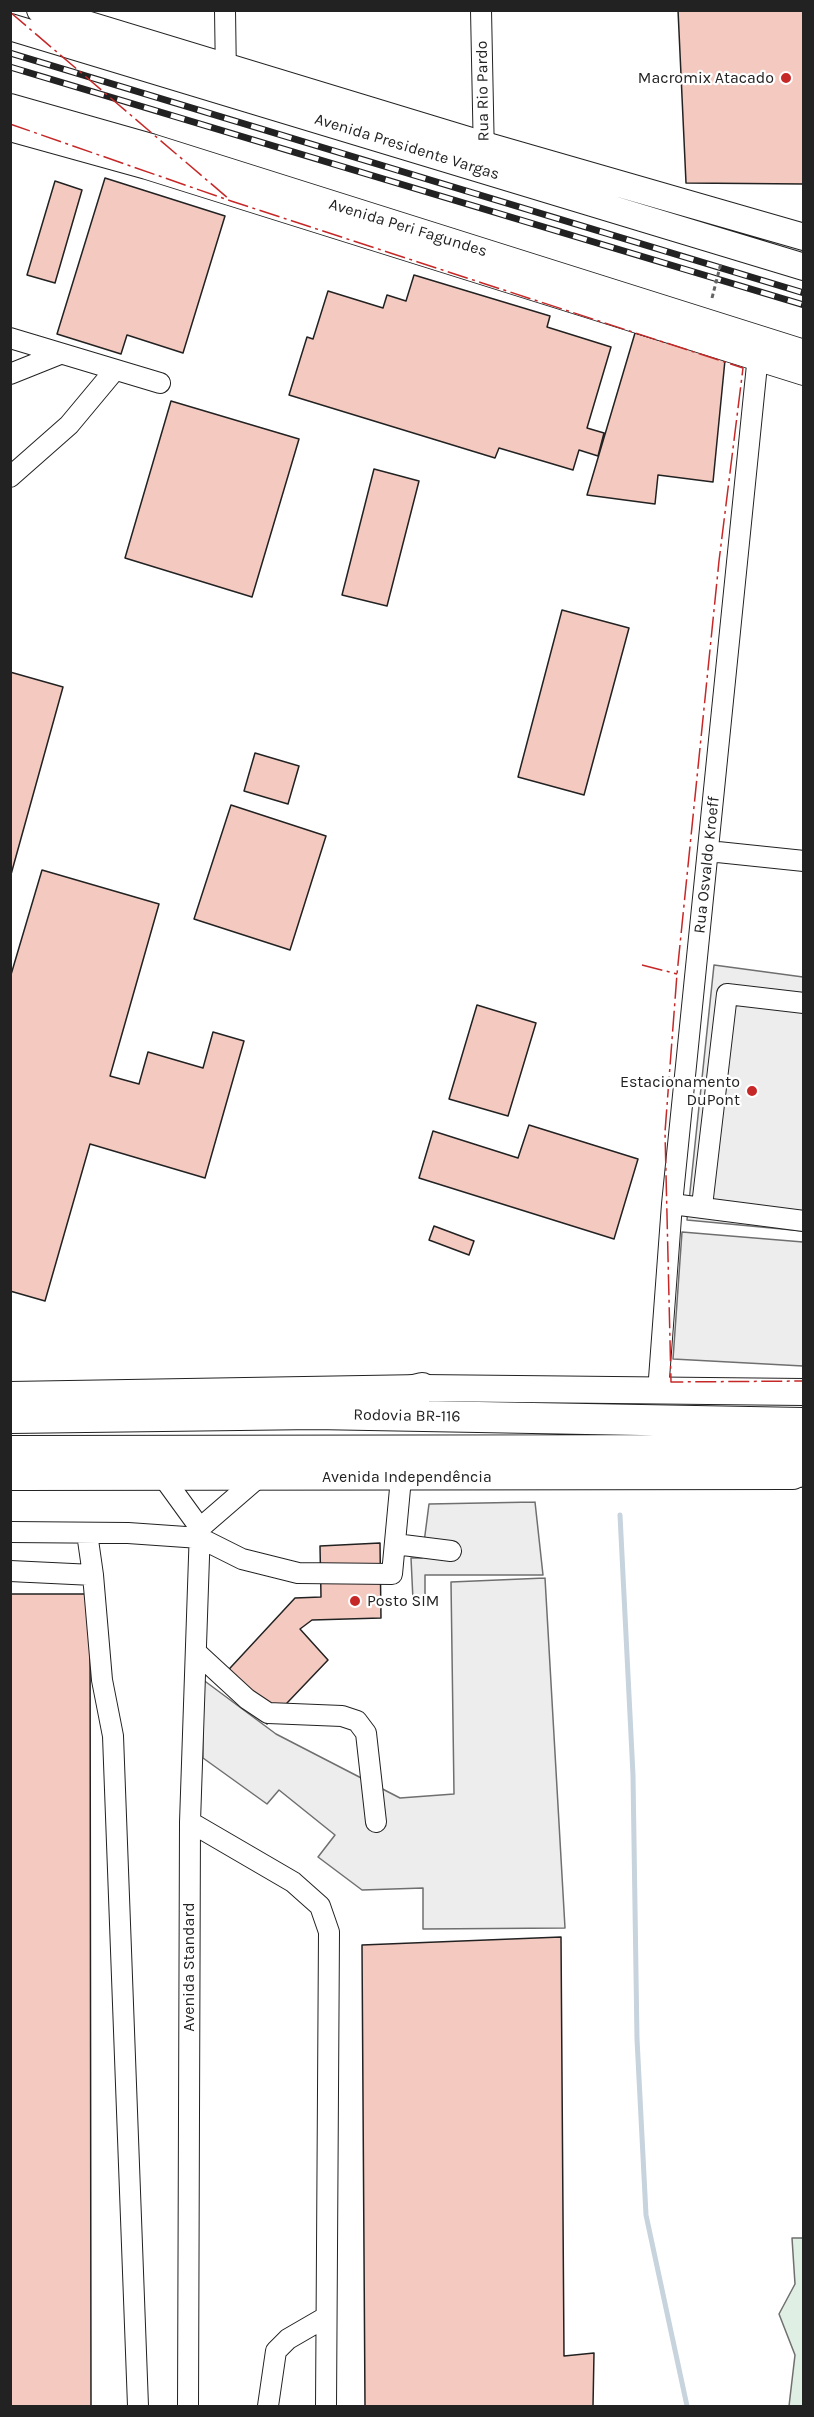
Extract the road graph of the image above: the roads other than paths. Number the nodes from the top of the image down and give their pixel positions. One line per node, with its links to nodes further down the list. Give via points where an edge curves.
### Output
1 (40, 10): 5 (main road, Avenida Presidente Vargas)
2 (225, 10): 5 (street)
3 (481, 10): 8 (street, Rua Rio Pardo)
4 (10, 27): 5 (main road, Avenida Presidente Vargas)
5 (226, 80): 8 (main road, Avenida Presidente Vargas); 10 (main road, Avenida Presidente Vargas)
6 (10, 107): 9 (main road, Avenida Peri Fagundes)
7 (10, 128): 9 (main road, Avenida Peri Fagundes)
8 (484, 145): 10 (street, Rua Rio Pardo); 11 (main road, Avenida Presidente Vargas)
9 (149, 157): 14 (main road, Avenida Peri Fagundes)
10 (484, 171): 12 (main road, Avenida Presidente Vargas)
11 (804, 237)
12 (804, 267)
13 (10, 338): 16 (street)
14 (759, 349): 15 (main road, Avenida Peri Fagundes); 18 (main road, Avenida Peri Fagundes); 22 (street, Rua Osvaldo Kroeff)
15 (804, 353)
16 (60, 354): 17 (street); 19 (street)
17 (114, 371): 20 (street); 21 (street, via 69,425)
18 (804, 372)
19 (10, 374)
20 (160, 383)
21 (10, 477)
22 (708, 851): 23 (street); 25 (street, Rua Osvaldo Kroeff)
23 (804, 861)
24 (804, 1003): 26 (street, via 727,994)
25 (672, 1204): 26 (street); 29 (street, Rua Osvaldo Kroeff)
26 (702, 1206): 27 (street)
27 (804, 1221)
28 (422, 1388): 29 (main road, Rodovia BR-116); 31 (main road, Rodovia BR-116); 32 (highway)
29 (658, 1392): 30 (main road, Rodovia BR-116)
30 (804, 1392)
31 (10, 1395)
32 (315, 1414): 33 (highway, Rodovia BR-116); 34 (highway, Rodovia BR-116)
33 (10, 1418)
34 (804, 1423)
35 (716, 1450): 36 (highway, Rodovia BR-116); 37 (highway, Rodovia BR-116); 38 (highway)
36 (804, 1450)
37 (10, 1451)
38 (804, 1474): 42 (main road, Avenida Independência)
39 (10, 1477): 40 (main road, Avenida Independência)
40 (163, 1477): 41 (main road, Avenida Independência); 45 (street)
41 (259, 1478): 42 (main road, Avenida Independência); 45 (street)
42 (401, 1478): 46 (street)
43 (10, 1532): 44 (street)
44 (87, 1533): 45 (street); 49 (street)
45 (200, 1533): 46 (street, via 242,1559 298,1573 392,1574); 50 (street, Avenida Standard)
46 (395, 1544): 47 (street)
47 (451, 1551)
48 (10, 1571): 49 (street)
49 (93, 1575): 54 (street, via 102,1680 113,1736)
50 (196, 1652): 51 (street, Avenida Standard); 52 (street, via 268,1713 342,1716 357,1721 366,1733)
51 (190, 1821): 53 (street, via 293,1882 320,1906 329,1932); 55 (street, Avenida Standard)
52 (376, 1822)
53 (326, 2317): 56 (street, via 288,2339 276,2351); 57 (street)
54 (138, 2406)
55 (188, 2406)
56 (268, 2406)
57 (326, 2406)

